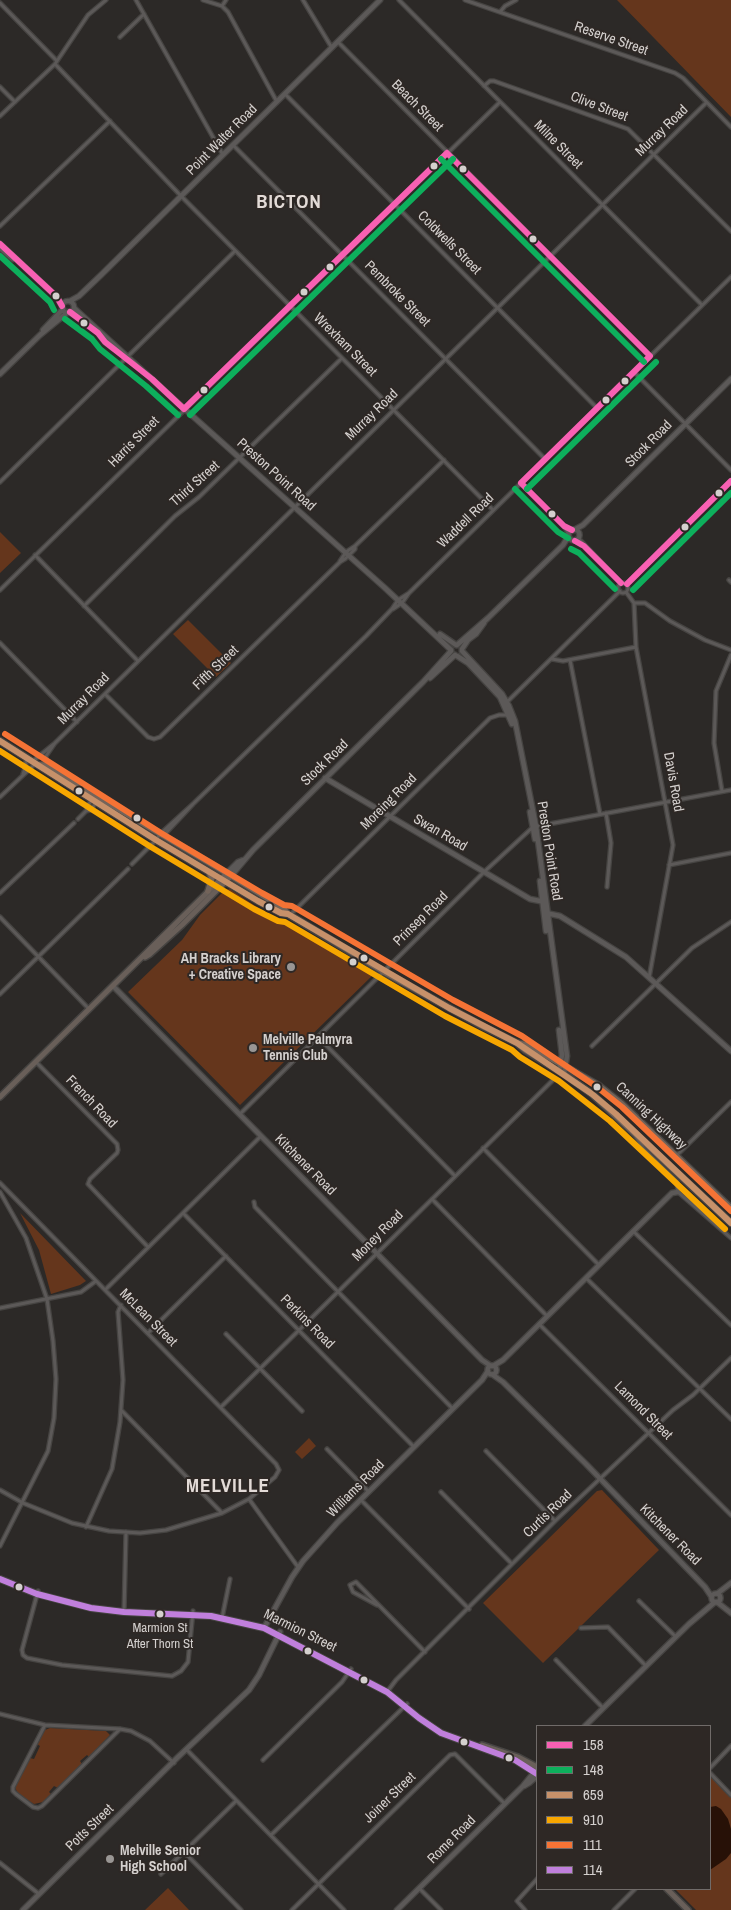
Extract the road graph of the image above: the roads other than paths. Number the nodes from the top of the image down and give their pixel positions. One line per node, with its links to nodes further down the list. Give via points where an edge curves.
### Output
1 (106, 0): 17 (street, via 88,16)
2 (136, 0): 13 (street)
3 (203, 0): 11 (street)
4 (226, 0): 11 (street)
5 (303, 0): 16 (street)
6 (380, 0): 15 (street, Point Walter Road)
7 (398, 0): 18 (street, Milne Street)
8 (465, 0): 12 (street, Reserve Street)
9 (516, 0): 12 (street)
10 (1, 2): 17 (street, Wrexham Street)
11 (222, 6): 22 (street)
12 (500, 12): 24 (street, Reserve Street, via 675,73)
13 (144, 14): 14 (street); 30 (street)
14 (120, 38)
15 (338, 42): 16 (street, Point Walter Road); 29 (street, Beach Street)
16 (332, 48): 20 (street, Point Walter Road)
17 (56, 63): 21 (street); 26 (street, Wrexham Street)
18 (484, 86): 23 (street, Milne Street); 31 (street, Clive Street, via 490,80 494,81 622,125)
19 (0, 87): 21 (street)
20 (285, 94): 22 (street, Point Walter Road); 33 (street, Coldwells Street)
21 (15, 102): 25 (street)
22 (277, 102): 28 (street, Point Walter Road)
23 (500, 102): 29 (street, Harris Street); 34 (street, Milne Street)
24 (706, 103): 27 (street, Reserve Street); 31 (street, Murray Road)
25 (0, 116)
26 (110, 121): 32 (street, Wrexham Street); 35 (street)
27 (731, 127)
28 (233, 145): 30 (street, Point Walter Road); 40 (street, Pembroke Street)
29 (447, 153): 33 (street, Harris Street); 41 (street, Beach Street)
30 (223, 154): 32 (street, Point Walter Road)
31 (655, 154): 34 (street, Murray Road); 36 (street, Clive Street)
32 (182, 196): 39 (street, Wrexham Street); 44 (street, Point Walter Road)
33 (395, 204): 40 (street, Harris Street); 51 (street, Coldwells Street)
34 (602, 205): 41 (street, Murray Road); 49 (street, Milne Street)
35 (0, 226)
36 (731, 231)
37 (0, 244): 42 (street)
38 (0, 248): 42 (street)
39 (235, 251): 48 (street, Wrexham Street); 55 (street)
40 (343, 255): 48 (street, Harris Street); 57 (street, Pembroke Street)
41 (550, 256): 51 (street, Murray Road); 54 (street, Beach Street)
42 (18, 262): 45 (street)
43 (731, 276): 49 (street, Waddell Road)
44 (79, 296): 46 (street, Point Walter Road); 47 (street, Point Walter Road)
45 (57, 297): 46 (street); 50 (street)
46 (68, 301): 47 (street); 50 (street, Point Walter Road)
47 (74, 306): 52 (street, Point Walter Road); 55 (street, Preston Point Road)
48 (290, 306): 56 (street, Wrexham Street); 61 (street, Harris Street)
49 (702, 306): 54 (street, Waddell Road)
50 (63, 307): 52 (street); 53 (street, Point Walter Road)
51 (498, 307): 57 (street, Murray Road); 62 (street, Coldwells Street)
52 (69, 312): 53 (street, Point Walter Road); 55 (street, Preston Point Road)
53 (40, 335): 59 (street, Point Walter Road)
54 (650, 356): 58 (street, Waddell Road)
55 (127, 358): 61 (street, Preston Point Road); 69 (street)
56 (342, 358): 63 (street, Wrexham Street); 65 (street, Third Street)
57 (446, 359): 63 (street, Murray Road); 66 (street, Pembroke Street)
58 (634, 372): 62 (street, Waddell Road); 64 (street)
59 (0, 374)
60 (731, 379): 64 (street, Stock Road)
61 (184, 408): 65 (street, Preston Point Road); 76 (street, Harris Street)
62 (597, 408): 66 (street, Waddell Road)
63 (393, 410): 67 (street, Wrexham Street); 72 (street, Murray Road)
64 (686, 424): 68 (street); 74 (street, Stock Road)
65 (239, 458): 72 (street, Preston Point Road); 84 (street, Third Street)
66 (545, 459): 70 (street, Waddell Road)
67 (444, 460): 73 (street, Wrexham Street); 75 (street, Fifth Street)
68 (731, 470)
69 (0, 482)
70 (521, 483): 73 (street, Waddell Road); 74 (street)
71 (730, 483): 78 (street)
72 (295, 507): 75 (street, Preston Point Road); 96 (street, Murray Road)
73 (493, 510): 82 (street, Waddell Road)
74 (573, 535): 77 (street); 85 (street, Stock Road)
75 (348, 554): 82 (street, Preston Point Road); 98 (street, Fifth Street, via 159,738 148,737)
76 (35, 555): 79 (street, Harris Street); 84 (street)
77 (621, 583): 78 (street); 80 (street)
78 (627, 584): 81 (street)
79 (0, 590)
80 (620, 591): 81 (street); 94 (street)
81 (626, 592): 83 (street)
82 (401, 601): 87 (street, Preston Point Road); 89 (street, Preston Point Road); 118 (street, Waddell Road)
83 (634, 603): 88 (street, Davis Road); 91 (street, via 645,603 670,622)
84 (84, 606): 96 (street)
85 (488, 618): 87 (street, Stock Road); 90 (street, Stock Road)
86 (0, 643): 101 (street)
87 (456, 645): 89 (street, Stock Road); 90 (street)
88 (636, 647): 95 (street); 113 (street, Davis Road)
89 (451, 650): 93 (street); 97 (street, Stock Road)
90 (462, 650): 93 (street, Stock Road); 99 (street, Preston Point Road, via 500,691)
91 (731, 650)
92 (731, 655): 110 (street, via 716,691 714,743)
93 (456, 656): 97 (street, Stock Road); 99 (street, Preston Point Road, via 468,663)
94 (552, 659): 95 (street); 99 (street)
95 (570, 660): 115 (street)
96 (138, 661): 98 (street, Murray Road)
97 (423, 682): 108 (street, Stock Road)
98 (105, 694): 101 (street, Murray Road)
99 (506, 703): 100 (street, Preston Point Road); 117 (street, Preston Point Road, via 515,721)
100 (509, 715): 116 (street, Moreing Road, via 498,714 490,718); 117 (street, Preston Point Road)
101 (77, 722): 103 (street, Murray Road)
102 (0, 742): 104 (highway, Canning Highway)
103 (55, 743): 105 (street, Murray Road); 106 (street, Murray Road, via 46,756)
104 (26, 757): 105 (highway, Canning Highway); 107 (street)
105 (36, 763): 106 (highway, Canning Highway); 107 (street, Murray Road); 112 (highway, Canning Highway)
106 (47, 767): 112 (highway, Canning Highway)
107 (23, 774): 111 (street, Murray Road)
108 (325, 778): 116 (street, Swan Road); 126 (street, Stock Road, via 238,862)
109 (731, 790): 110 (street)
110 (722, 791): 113 (street)
111 (0, 797)
112 (95, 799): 118 (highway, Canning Highway); 119 (highway, Canning Highway); 130 (street, via 90,810)
113 (665, 803): 114 (street); 122 (street, Davis Road, via 673,845)
114 (606, 813): 115 (street); 128 (street, via 611,843)
115 (600, 814): 117 (street)
116 (390, 817): 125 (street, Swan Road); 133 (street, Moreing Road)
117 (534, 826): 125 (street, Prinsep Road); 131 (street, Preston Point Road)
118 (161, 835): 119 (street, Waddell Road); 126 (highway, Canning Highway)
119 (156, 840): 121 (street, Waddell Road); 124 (highway, Canning Highway)
120 (731, 853): 122 (street)
121 (132, 864)
122 (669, 864): 139 (street, Davis Road)
123 (128, 868): 136 (street)
124 (209, 871): 127 (highway, Canning Highway); 129 (highway, via 212,878)
125 (484, 872): 131 (street, Swan Road, via 533,901); 138 (street, Prinsep Road)
126 (229, 875): 127 (main road, Stock Road); 133 (highway, Canning Highway)
127 (224, 880): 129 (main road, Stock Road); 133 (highway, Canning Highway); 137 (main road, Stock Road, via 154,951)
128 (607, 887)
129 (208, 891): 137 (main road, Stock Road)
130 (0, 894)
131 (544, 902): 132 (street, Preston Point Road)
132 (546, 913): 139 (street, via 556,914 615,949); 149 (street, Preston Point Road)
133 (289, 915): 138 (highway, Canning Highway)
134 (0, 917): 136 (street)
135 (731, 922): 140 (street, via 692,948)
136 (38, 956): 142 (street); 143 (street)
137 (142, 958): 141 (main road, Stock Road)
138 (384, 972): 144 (street, Prinsep Road); 145 (highway, Canning Highway)
139 (650, 978): 140 (street)
140 (656, 984): 146 (street); 147 (street)
141 (113, 986): 143 (main road, Stock Road); 156 (street, Kitchener Road)
142 (0, 994)
143 (89, 1009): 148 (main road, Stock Road)
144 (318, 1037): 156 (street, Prinsep Road); 161 (street)
145 (517, 1043): 149 (highway, Canning Highway); 150 (highway, Canning Highway)
146 (592, 1046)
147 (731, 1051)
148 (36, 1062): 154 (main road, Stock Road); 172 (street, French Road, via 117,1144 117,1152 88,1184)
149 (564, 1065): 150 (street); 152 (highway, Canning Highway)
150 (562, 1072): 153 (highway, Canning Highway)
151 (552, 1081): 159 (street, Money Road)
152 (598, 1085): 153 (highway); 160 (highway, Canning Highway)
153 (592, 1094): 157 (highway, Canning Highway)
154 (0, 1097)
155 (731, 1102): 160 (street)
156 (240, 1114): 158 (street, Kitchener Road)
157 (634, 1132): 164 (street, Canning Highway, via 644,1149 677,1182); 169 (highway, Canning Highway)
158 (261, 1136): 168 (street); 173 (street, Kitchener Road)
159 (483, 1148): 161 (street, Money Road); 175 (street)
160 (676, 1157): 167 (highway, Canning Highway)
161 (455, 1176): 165 (street, Money Road)
162 (0, 1183): 177 (street, McLean Street)
163 (0, 1192): 180 (street, via 26,1238)
164 (678, 1192): 170 (street, Williams Road, via 672,1193); 171 (street, Canning Highway)
165 (432, 1199): 173 (street, Money Road); 183 (street)
166 (254, 1202): 179 (street, via 255,1207)
167 (731, 1207)
168 (183, 1213): 172 (street); 174 (street, Perkins Road)
169 (731, 1223)
170 (633, 1232): 175 (street, Williams Road); 185 (street)
171 (731, 1238)
172 (148, 1247): 178 (street)
173 (377, 1253): 179 (street, Money Road); 192 (street, Kitchener Road)
174 (226, 1256): 186 (street, Perkins Road); 187 (street)
175 (599, 1265): 176 (street, Williams Road)
176 (586, 1278): 183 (street, Williams Road); 195 (street)
177 (96, 1281): 178 (street, McLean Street); 180 (street, via 81,1292)
178 (105, 1290): 181 (street, McLean Street)
179 (338, 1292): 186 (street, Money Road); 197 (street)
180 (47, 1299): 182 (street); 211 (street, via 55,1362 54,1418 48,1451)
181 (121, 1306): 187 (street, McLean Street); 198 (street, via 118,1312)
182 (0, 1308)
183 (547, 1316): 184 (street, Williams Road)
184 (539, 1324): 190 (street, Williams Road); 201 (street, Lamond Street)
185 (731, 1324)
186 (299, 1330): 191 (street, Money Road); 202 (street, Perkins Road)
187 (148, 1333): 196 (street, McLean Street)
188 (226, 1334): 191 (street)
189 (731, 1358): 195 (street, Curtis Road)
190 (503, 1360): 192 (street, Williams Road); 193 (street, Williams Road)
191 (260, 1368): 196 (street, Money Road); 199 (street)
192 (490, 1368): 193 (street); 193 (street); 194 (street, Williams Road)
193 (495, 1373): 194 (street, Williams Road); 205 (street, Kitchener Road)
194 (482, 1380): 197 (street, Williams Road)
195 (700, 1389): 200 (street); 201 (street, Curtis Road)
196 (220, 1407): 209 (street, McLean Street, via 279,1470)
197 (453, 1409): 202 (street, Williams Road)
198 (122, 1411): 212 (street); 215 (street, via 114,1461)
199 (302, 1411)
200 (731, 1418)
201 (648, 1433): 205 (street, Curtis Road); 213 (street, Lamond Street)
202 (414, 1447): 207 (street, Williams Road)
203 (327, 1449): 207 (street)
204 (486, 1451): 214 (street)
205 (600, 1480): 214 (street, Curtis Road); 224 (street, Kitchener Road)
206 (0, 1490): 211 (street)
207 (369, 1492): 210 (street, Williams Road)
208 (440, 1492): 218 (street)
209 (249, 1498): 212 (street); 219 (street)
210 (361, 1500): 219 (street, Williams Road); 227 (street)
211 (23, 1503): 215 (street); 217 (street)
212 (222, 1513): 216 (street, via 166,1530)
213 (731, 1515)
214 (555, 1522): 218 (street, Curtis Road)
215 (86, 1527): 216 (street)
216 (126, 1532): 228 (street)
217 (0, 1546)
218 (512, 1564): 227 (street, Curtis Road)
219 (298, 1567): 232 (street, Williams Road)
220 (0, 1577): 223 (main road, Marmion Street)
221 (230, 1579): 231 (street)
222 (731, 1583): 224 (street)
223 (38, 1593): 228 (main road, Marmion Street, via 91,1608); 229 (street, via 23,1655 70,1666 164,1676 178,1674 190,1656)
224 (716, 1598): 230 (street, Kitchener Road); 235 (street)
225 (640, 1601): 235 (street)
226 (377, 1605): 226 (street, via 353,1592 350,1584 356,1582); 236 (street)
227 (469, 1609): 236 (street, Curtis Road)
228 (124, 1610): 229 (main road, Marmion Street)
229 (193, 1613): 231 (main road, Marmion Street)
230 (731, 1613)
231 (223, 1616): 232 (main road, Marmion Street)
232 (265, 1626): 234 (main road, Marmion Street)
233 (581, 1628): 238 (street, via 608,1627)
234 (280, 1633): 239 (main road, Marmion Street); 248 (street, Potts Street, via 251,1687)
235 (676, 1637): 238 (street)
236 (424, 1652): 240 (street, Curtis Road)
237 (556, 1660): 242 (street)
238 (646, 1666): 242 (street)
239 (351, 1670): 240 (main road, Marmion Street); 249 (street)
240 (388, 1691): 241 (main road, Marmion Street)
241 (406, 1705): 252 (main road, Marmion Street, via 441,1733 515,1760); 258 (street)
242 (603, 1708): 245 (street)
243 (0, 1714): 244 (street)
244 (45, 1725): 246 (street); 246 (street, via 13,1787 16,1794 38,1808)
245 (586, 1725)
246 (120, 1729): 250 (street, via 150,1741)
247 (731, 1746): 251 (street)
248 (187, 1750): 250 (street, Potts Street); 256 (street)
249 (263, 1760)
250 (174, 1763): 268 (street, Potts Street)
251 (711, 1766)
252 (536, 1771)
253 (536, 1773): 257 (street, Rome Road)
254 (711, 1774): 255 (street)
255 (731, 1795)
256 (236, 1801): 258 (street); 259 (street)
257 (505, 1804): 263 (street, Joiner Street, via 460,1759 450,1755); 264 (street, Rome Road)
258 (272, 1836): 263 (street)
259 (184, 1852): 261 (street); 270 (street)
260 (0, 1862): 268 (street)
261 (161, 1874)
262 (536, 1880): 275 (street, via 518,1901)
263 (318, 1884): 271 (street, Joiner Street); 272 (street)
264 (420, 1888): 273 (street, Rome Road); 274 (street)
265 (634, 1890): 276 (street)
266 (664, 1890): 277 (main road)
267 (668, 1890): 278 (main road)
268 (39, 1894): 269 (street, Potts Street)
269 (23, 1910)
270 (241, 1910)
271 (292, 1910)
272 (344, 1910)
273 (397, 1910)
274 (441, 1910)
275 (525, 1910)
276 (614, 1910)
277 (684, 1910)
278 (688, 1910)

